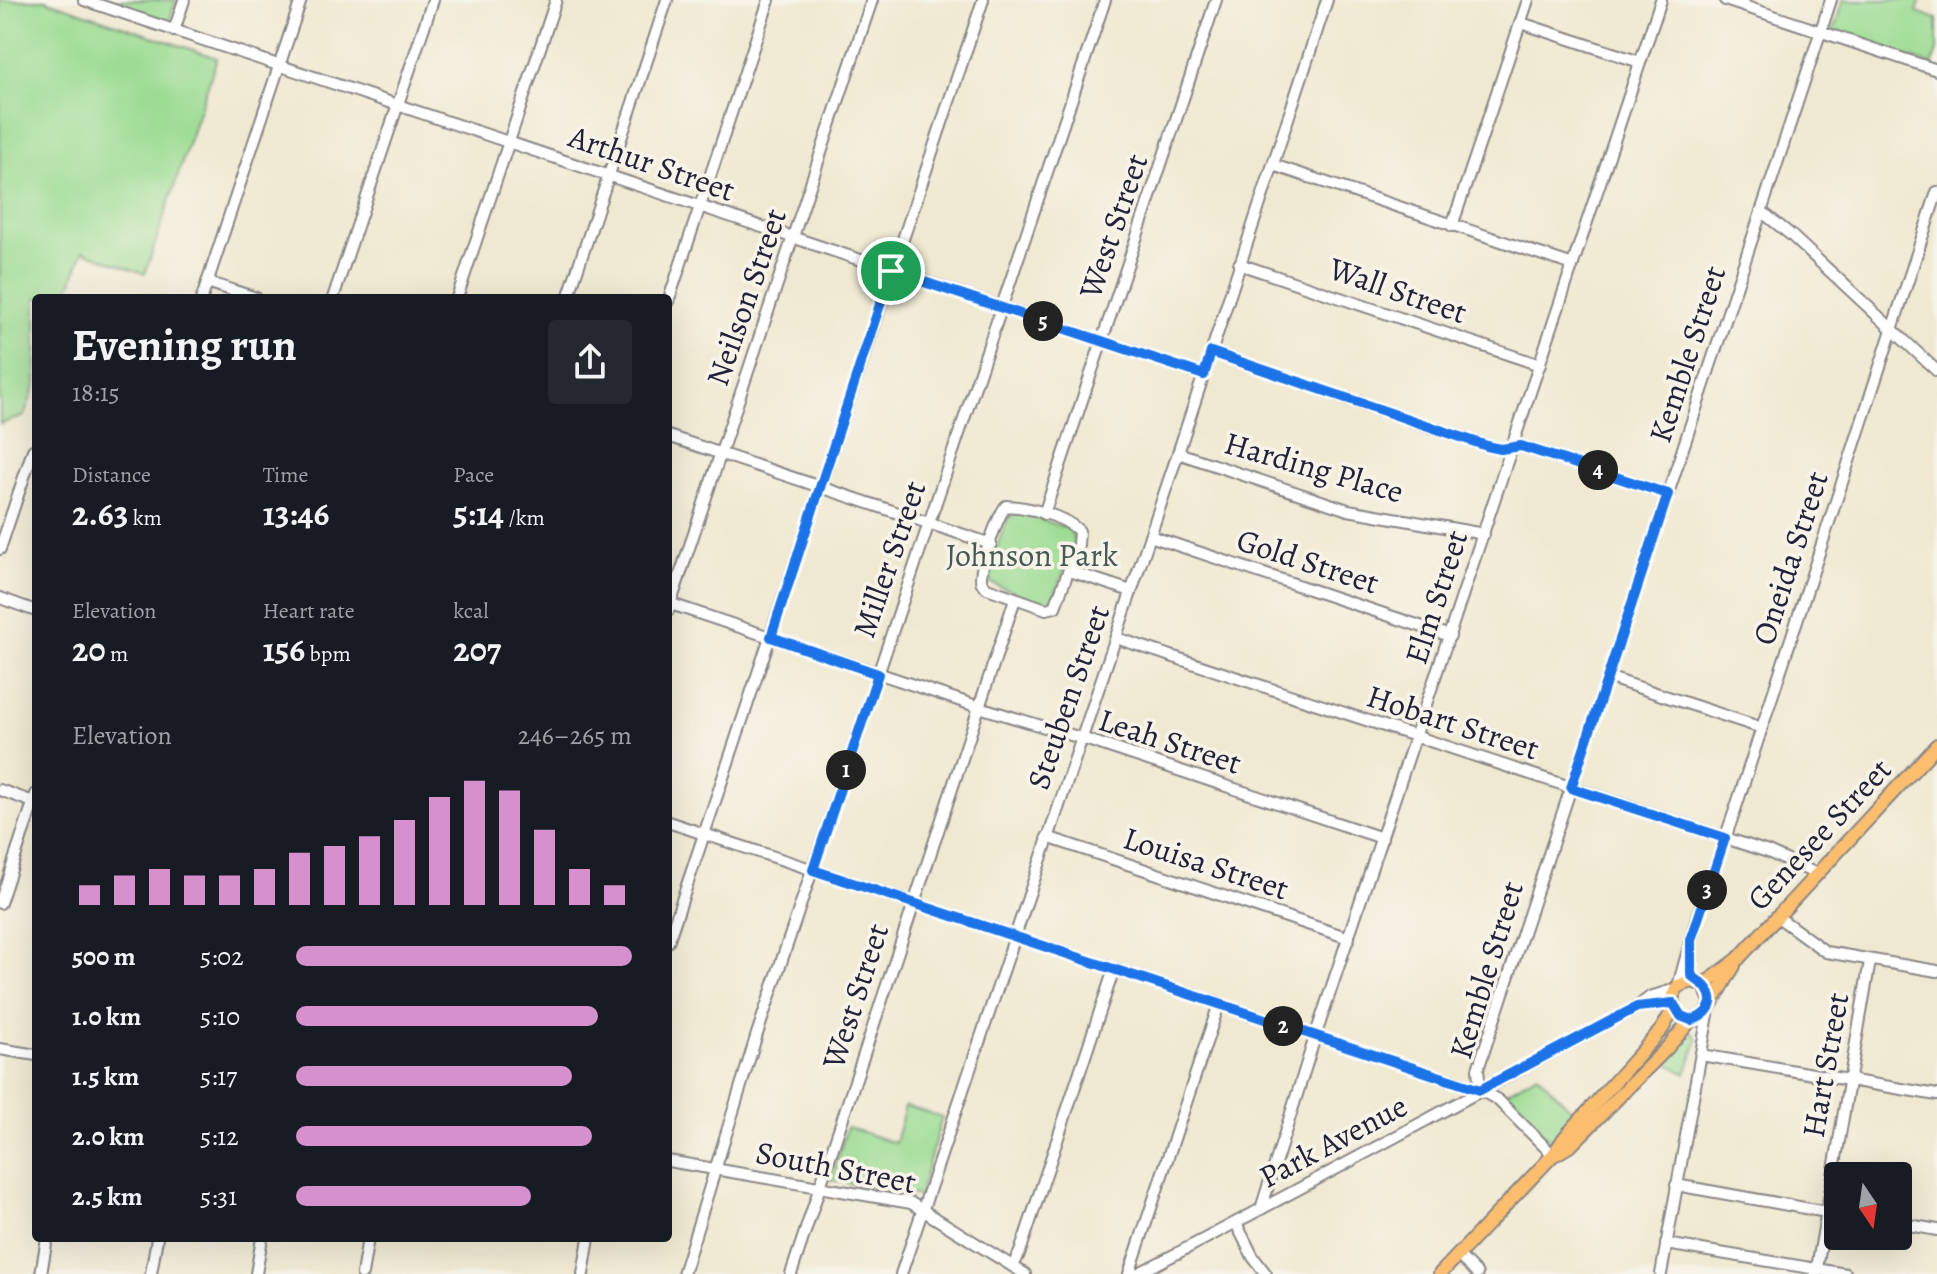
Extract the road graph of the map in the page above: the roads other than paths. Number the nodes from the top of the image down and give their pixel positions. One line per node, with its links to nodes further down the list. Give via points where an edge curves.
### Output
1 (84, 0): 18 (street, Arthur Street)
2 (184, 0): 18 (street)
3 (301, 0): 21 (street)
4 (433, 0): 23 (street)
5 (556, 0): 24 (street)
6 (667, 0): 26 (street)
7 (769, 0): 28 (street)
8 (872, 0): 31 (street, Neilson Street)
9 (983, 0): 34 (street)
10 (1105, 0): 42 (street, Miller Street)
11 (1216, 0): 44 (street, West Street)
12 (1327, 0): 25 (street, Steuben Street)
13 (1528, 0): 17 (street)
14 (1661, 0): 20 (street, Elm Street)
15 (1725, 0): 19 (street)
16 (1831, 0): 19 (street, Kemble Street)
17 (1521, 23): 20 (street); 30 (street)
18 (174, 31): 21 (street, Arthur Street)
19 (1821, 32): 22 (street); 29 (street, Kemble Street)
20 (1640, 62): 33 (street, Elm Street)
21 (280, 66): 23 (street, Arthur Street); 35 (street)
22 (1937, 70)
23 (397, 105): 24 (street, Arthur Street); 38 (street)
24 (509, 143): 26 (street, Arthur Street); 39 (street)
25 (1273, 165): 30 (street); 32 (street, Steuben Street)
26 (609, 176): 28 (street, Arthur Street); 40 (street)
27 (1937, 192): 43 (street, Oneida Street)
28 (700, 207): 31 (street, Arthur Street); 41 (street)
29 (1761, 211): 43 (street); 55 (street, Kemble Street)
30 (1452, 226): 33 (street)
31 (794, 238): 34 (street, Arthur Street); 53 (street, Neilson Street)
32 (1239, 264): 45 (street, Steuben Street); 46 (street, Wall Street)
33 (1573, 265): 46 (street, Elm Street)
34 (891, 271): 42 (street, Arthur Street); 54 (street)
35 (207, 282): 36 (street); 37 (street)
36 (203, 294)
37 (244, 294)
38 (334, 294)
39 (458, 294)
40 (569, 294)
41 (671, 294)
42 (1002, 307): 44 (street, Arthur Street); 57 (street, Miller Street)
43 (1893, 330): 47 (street); 75 (street, Oneida Street)
44 (1101, 341): 48 (street, Arthur Street); 56 (street, West Street)
45 (1211, 352): 48 (street, Steuben Street); 50 (street, via 1487,446)
46 (1540, 365): 50 (street, Elm Street)
47 (1937, 371)
48 (1204, 375): 52 (street, Steuben Street)
49 (672, 437): 53 (street)
50 (1512, 448): 55 (street, via 1521,446); 58 (street, Elm Street)
51 (32, 453): 61 (street)
52 (1178, 453): 58 (street, Harding Place, via 1348,510); 59 (street, Steuben Street)
53 (720, 454): 54 (street); 64 (street, Neilson Street)
54 (820, 487): 57 (street); 70 (street)
55 (1668, 494): 73 (street, Kemble Street)
56 (1044, 514): 60 (street, via 1006,506); 62 (street, via 1079,531)
57 (929, 523): 60 (street); 72 (street, Miller Street)
58 (1484, 534): 69 (street, Elm Street)
59 (1150, 536): 63 (street, Steuben Street); 69 (street, Gold Street)
60 (991, 544): 66 (street, via 982,583)
61 (0, 549)
62 (1070, 571): 63 (street); 66 (street, via 1055,607)
63 (1131, 591): 71 (street, Steuben Street)
64 (672, 597)
65 (0, 598): 68 (street)
66 (1015, 599): 74 (street, West Street)
67 (672, 607): 70 (street, Leah Street)
68 (32, 610)
69 (1450, 636): 76 (street, Elm Street)
70 (771, 637): 72 (street, Leah Street); 84 (street)
71 (1116, 638): 76 (street, Hobart Street); 77 (street, Steuben Street)
72 (878, 674): 74 (street, Leah Street); 88 (street, Miller Street)
73 (1607, 677): 75 (street); 79 (street, Kemble Street)
74 (979, 707): 77 (street, Leah Street); 91 (street, West Street)
75 (1762, 728): 87 (street, Oneida Street)
76 (1416, 737): 79 (street, Hobart Street); 86 (street, Elm Street)
77 (1082, 739): 85 (street, Steuben Street); 86 (street, Leah Street)
78 (1935, 750): 89 (main road, Genesee Street)
79 (1571, 788): 87 (street, Hobart Street); 114 (street, Kemble Street, via 1478,1069)
80 (0, 790): 81 (street)
81 (32, 798)
82 (32, 808): 90 (street)
83 (672, 823): 84 (street)
84 (703, 834): 88 (street); 93 (street)
85 (1047, 837): 94 (street, Steuben Street); 95 (street, Louisa Street)
86 (1382, 838): 95 (street, Elm Street)
87 (1725, 838): 89 (street, Hobart Street); 96 (street, Oneida Street)
88 (813, 870): 91 (street); 119 (street, Miller Street)
89 (1817, 874): 92 (main road, Genesee Street)
90 (0, 903)
91 (914, 903): 94 (street); 121 (street, West Street)
92 (1778, 917): 97 (main road, Genesee Street); 98 (street, via 1820,950)
93 (672, 930)
94 (1015, 937): 99 (street); 122 (street, Steuben Street)
95 (1349, 938): 109 (street, Elm Street)
96 (1691, 940): 101 (street, Oneida Street, via 1691,975); 102 (street, Oneida Street)
97 (1738, 959): 101 (main road, Genesee Street); 104 (main road, Genesee Street)
98 (1870, 961): 100 (street); 113 (street, Hart Street)
99 (1114, 969): 103 (street); 136 (street)
100 (1937, 971)
101 (1700, 982): 102 (main road); 104 (main road, via 1709,991)
102 (1677, 987): 105 (main road); 106 (street, Park Avenue)
103 (1219, 1004): 109 (street); 147 (street)
104 (1710, 1005): 107 (main road); 108 (street)
105 (1673, 1006): 106 (street, Park Avenue); 107 (main road); 116 (main road, via 1662,1029)
106 (1637, 1007): 114 (street, Park Avenue)
107 (1692, 1020): 108 (street); 116 (main road, via 1571,1145)
108 (1704, 1036): 112 (street)
109 (1315, 1037): 114 (street); 123 (street, Elm Street)
110 (0, 1049): 111 (street)
111 (32, 1054)
112 (1701, 1055): 113 (street); 120 (street)
113 (1849, 1081): 115 (street); 118 (street, Hart Street)
114 (1480, 1090): 116 (street, via 1498,1100); 123 (street, Park Avenue)
115 (1937, 1095)
116 (1553, 1155): 135 (main road)
117 (672, 1162): 119 (street, South Street)
118 (1839, 1162)
119 (714, 1169): 121 (street, South Street); 143 (street, Miller Street)
120 (1676, 1185): 124 (street); 134 (street)
121 (820, 1187): 122 (street, South Street); 144 (street, West Street)
122 (922, 1209): 136 (street, South Street); 145 (street, Steuben Street)
123 (1261, 1209): 125 (street, Park Avenue)
124 (1824, 1212)
125 (1236, 1223): 148 (street, Park Avenue); 149 (street)
126 (1912, 1226): 127 (street)
127 (1937, 1230)
128 (46, 1242): 138 (street)
129 (156, 1242): 139 (street)
130 (261, 1242): 140 (street)
131 (367, 1242): 141 (street)
132 (588, 1242): 142 (street)
133 (1824, 1242): 137 (street, Hart Street)
134 (1666, 1244): 137 (street); 152 (street)
135 (1458, 1255): 150 (main road); 151 (street)
136 (1013, 1266): 146 (street, South Street)
137 (1816, 1272): 153 (street)
138 (41, 1274)
139 (151, 1274)
140 (256, 1274)
141 (362, 1274)
142 (583, 1274)
143 (683, 1274)
144 (791, 1274)
145 (901, 1274)
146 (1025, 1274)
147 (1129, 1274)
148 (1137, 1274)
149 (1266, 1274)
150 (1440, 1274)
151 (1477, 1274)
152 (1661, 1274)
153 (1846, 1274)

